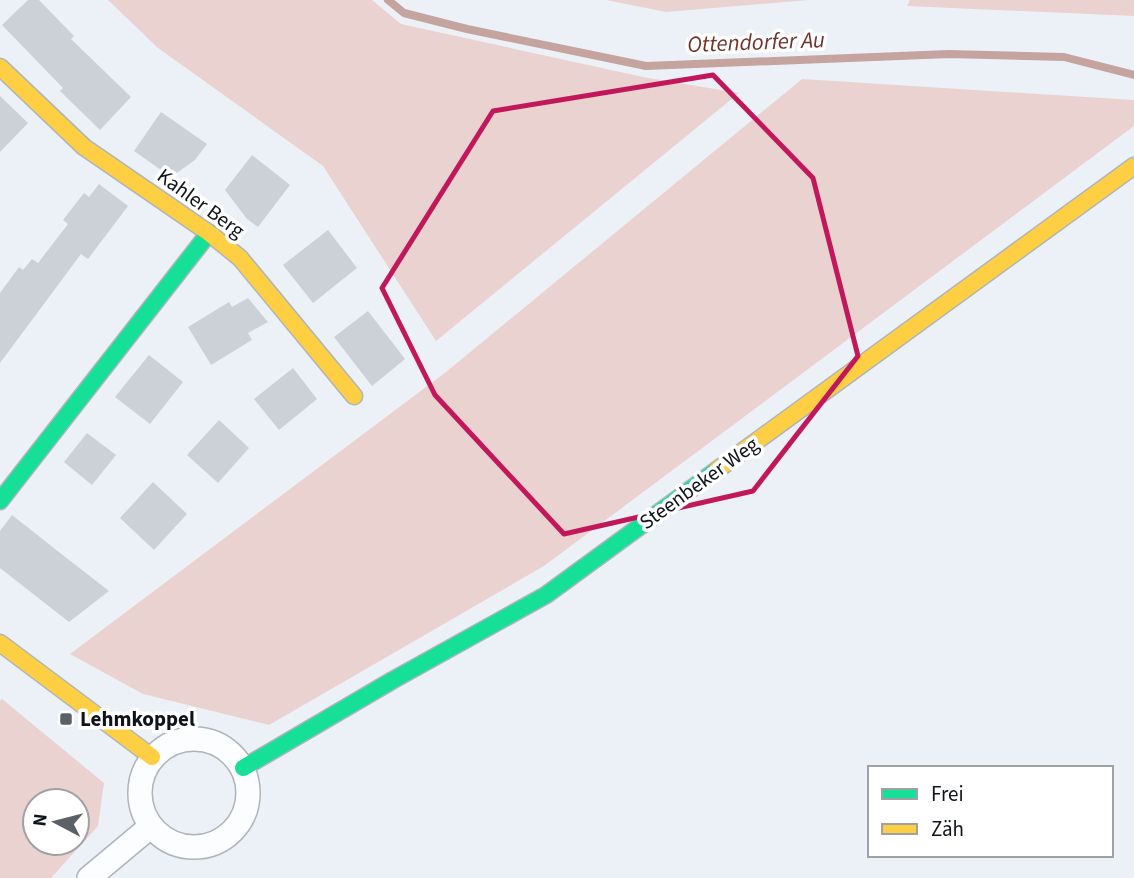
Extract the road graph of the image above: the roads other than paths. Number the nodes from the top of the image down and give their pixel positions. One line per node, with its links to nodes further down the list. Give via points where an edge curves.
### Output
1 (0, 67): 3 (street, Kahler Berg, via 84,147)
2 (1134, 166): 8 (street, Steenbeker Weg, via 546,595)
3 (209, 233): 4 (street, Kahler Berg, via 240,258); 5 (street)
4 (354, 396)
5 (0, 501)
6 (0, 643): 7 (street)
7 (152, 757): 8 (street, via 178,740 205,738 227,749); 9 (street, via 139,783 141,808)
8 (243, 768): 9 (street, via 248,799 242,819 229,835 196,848 169,842)
9 (150, 827): 10 (street)
10 (89, 878)

